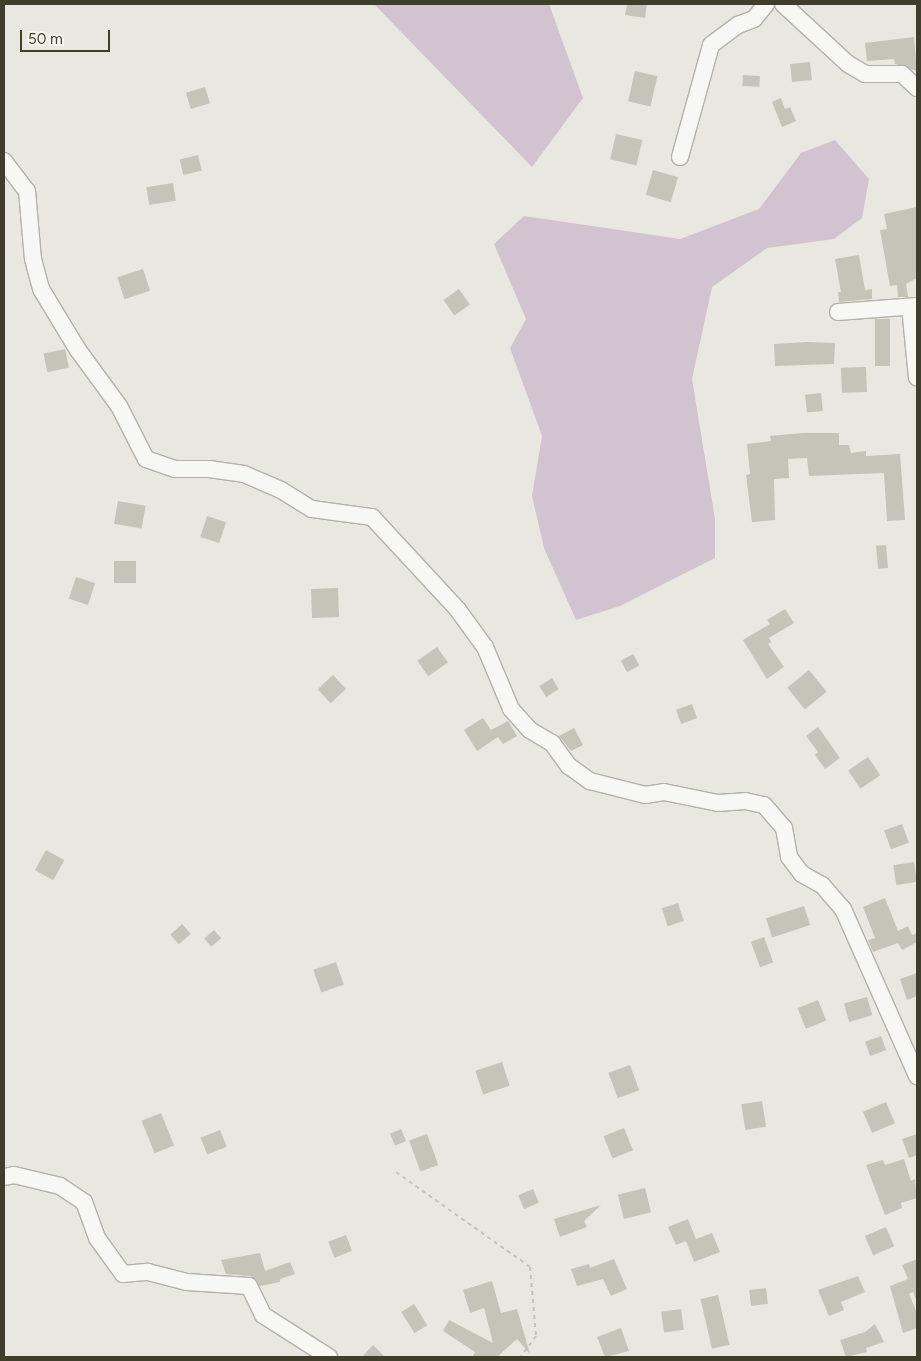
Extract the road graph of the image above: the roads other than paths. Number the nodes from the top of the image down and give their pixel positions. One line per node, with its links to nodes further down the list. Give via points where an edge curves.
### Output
1 (766, 4): 4 (street, via 754,19 738,25 711,45)
2 (783, 4): 3 (street, via 848,64 865,74 902,74)
3 (917, 88)
4 (680, 157)
5 (4, 161): 9 (street, via 27,191 33,259 41,289 78,350 119,406 146,459 175,470 209,469 244,474 281,490 312,509 372,517 458,610 486,647 493,673 511,709 590,781 645,795 664,792 718,803 745,801 764,805 784,828 789,857 802,874 822,885 843,909)
6 (914, 307): 7 (street); 8 (street)
7 (838, 312)
8 (917, 378)
9 (917, 1076)
10 (4, 1178): 11 (street, via 14,1174 60,1186 84,1202 97,1238 123,1274 148,1272 187,1282 249,1286 263,1315)
11 (329, 1357)

